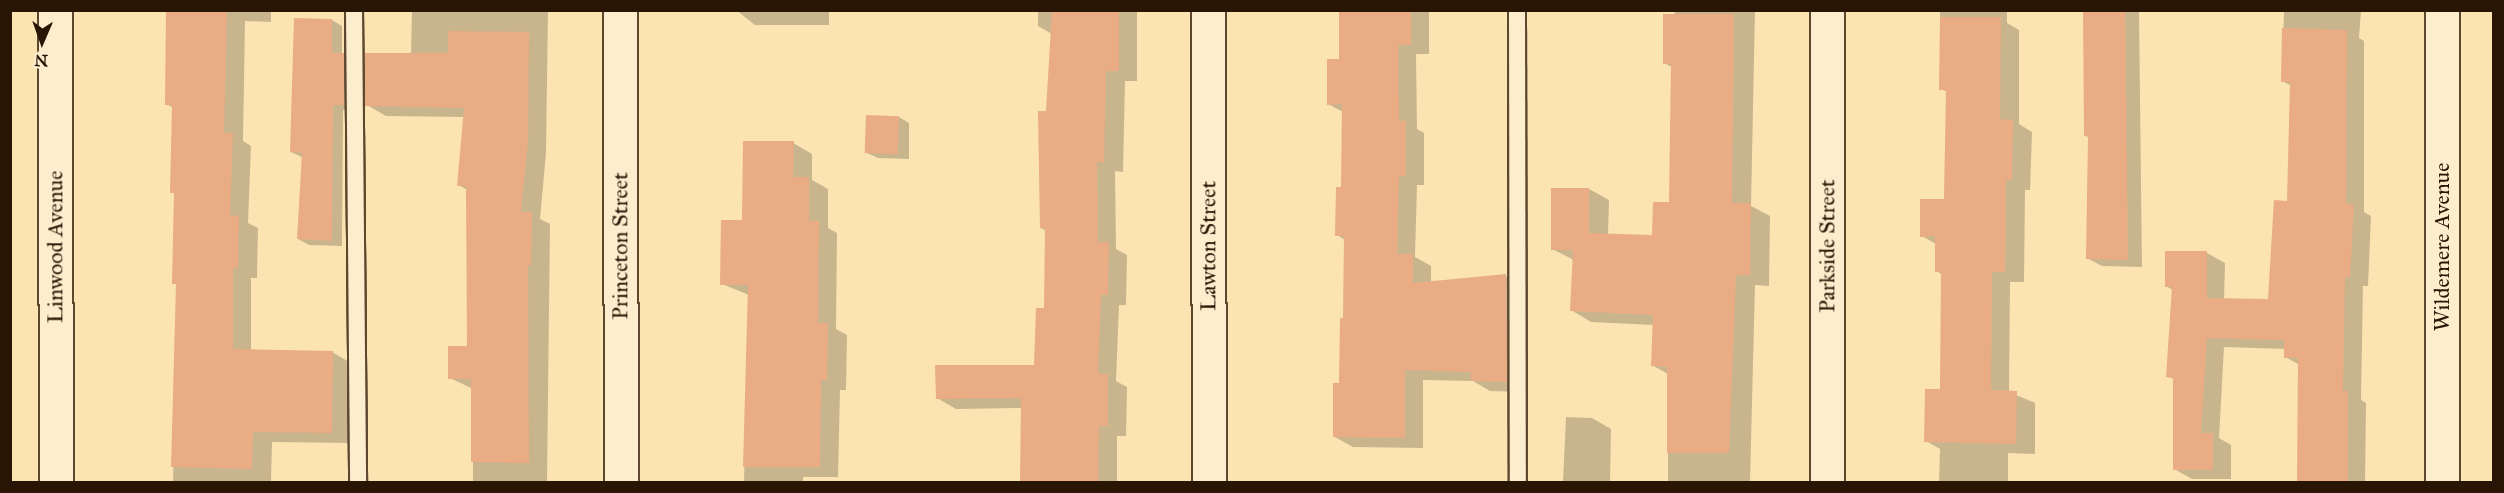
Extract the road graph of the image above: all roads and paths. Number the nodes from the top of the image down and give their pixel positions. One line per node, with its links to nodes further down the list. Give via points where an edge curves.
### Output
1 (55, 10): 8 (street, Linwood Avenue)
2 (354, 10): 9 (lane)
3 (620, 10): 10 (street, Princeton Street)
4 (1208, 10): 11 (street, Lawton Street)
5 (1517, 10): 12 (lane)
6 (1827, 10): 13 (street, Parkside Street)
7 (2442, 10): 14 (street, Wildemere Avenue)
8 (56, 483)
9 (358, 483)
10 (621, 483)
11 (1209, 483)
12 (1518, 483)
13 (1827, 483)
14 (2442, 483)

